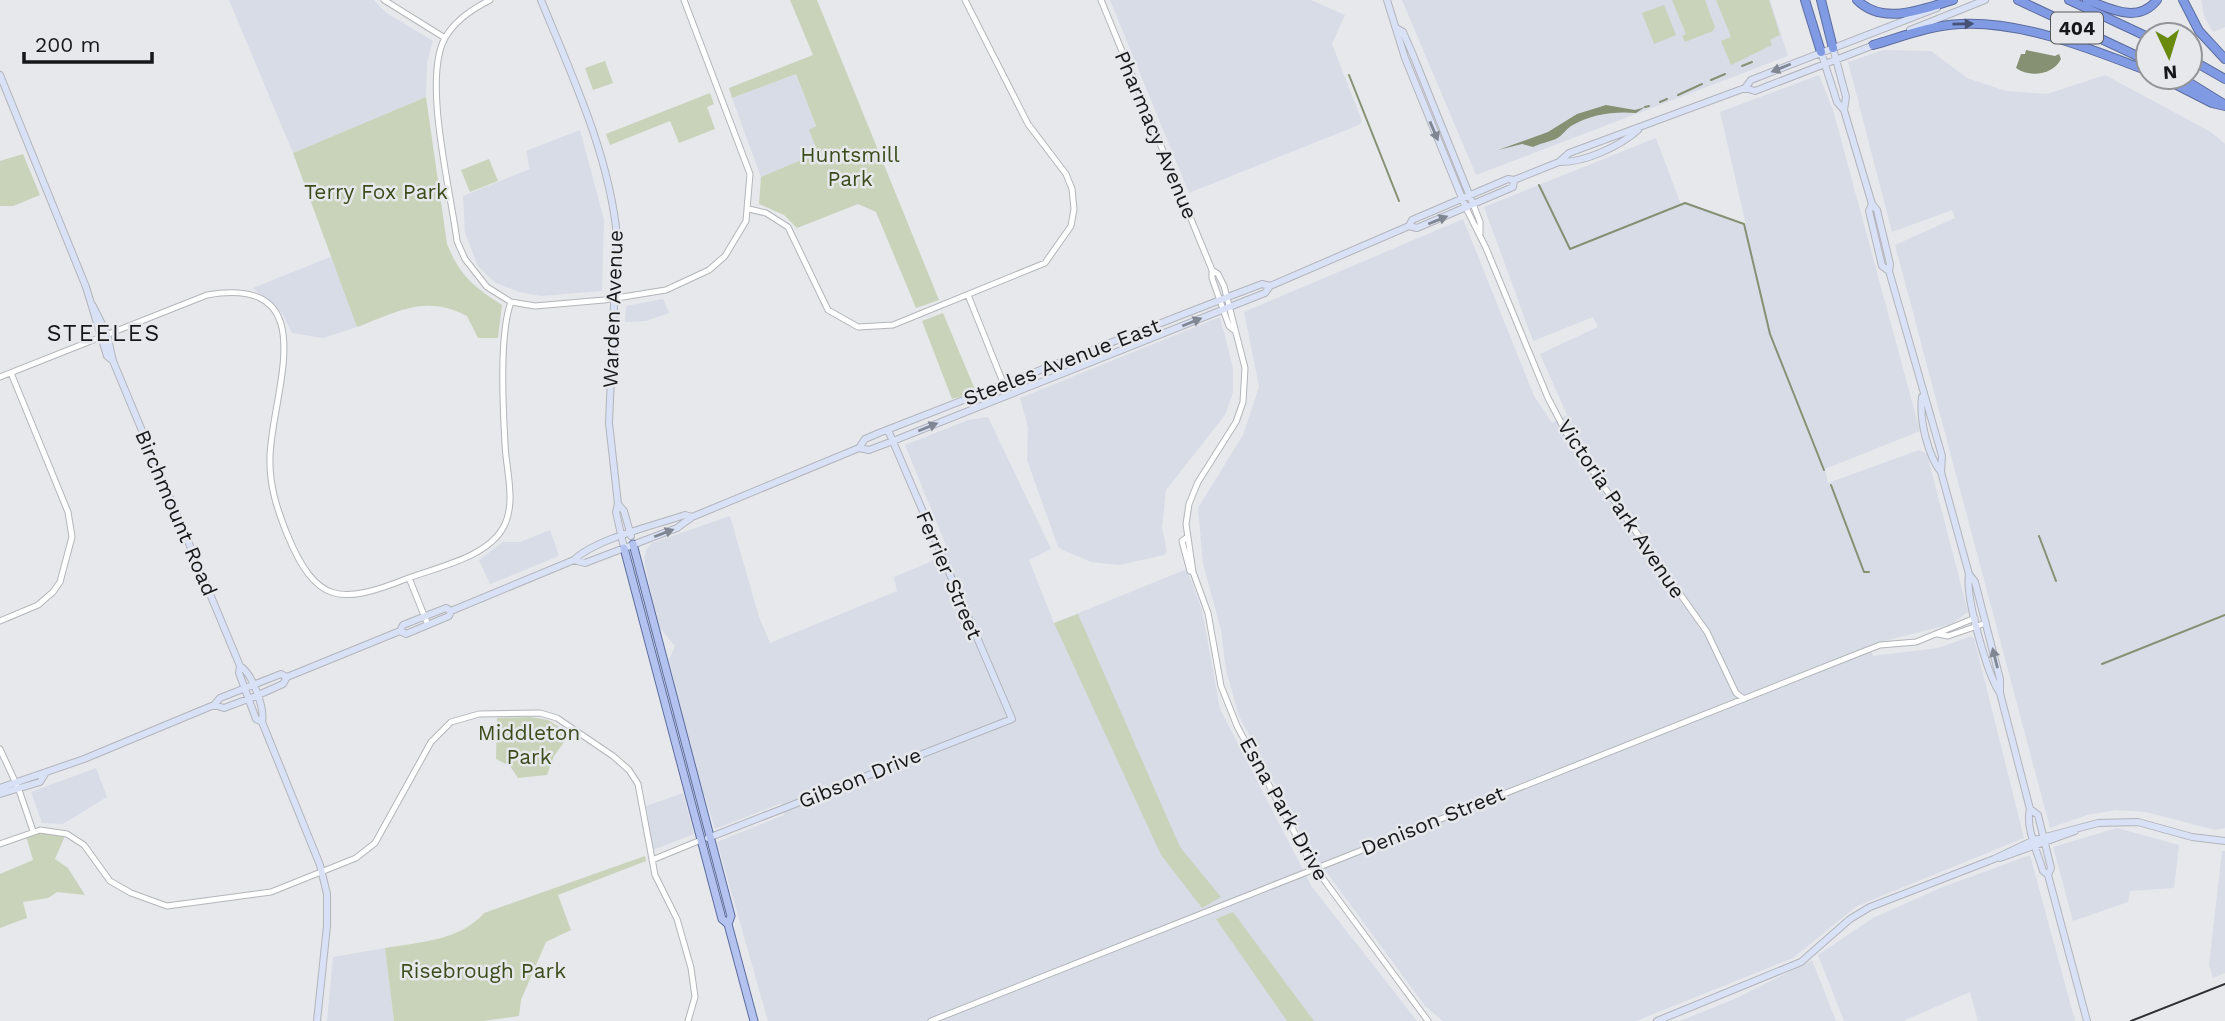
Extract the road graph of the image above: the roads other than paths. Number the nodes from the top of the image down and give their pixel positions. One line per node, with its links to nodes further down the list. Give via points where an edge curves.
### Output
1 (384, 0): 20 (street)
2 (490, 0): 20 (street, via 469,12)
3 (541, 0): 47 (main road, Warden Avenue, via 583,103 612,199 617,236)
4 (684, 0): 42 (street, via 747,163)
5 (965, 0): 46 (street, via 1028,124 1066,174 1074,209 1064,239 1045,263)
6 (1101, 0): 48 (street, Pharmacy Avenue, via 1212,270 1218,274)
7 (1387, 0): 18 (main road, Victoria Park Avenue)
8 (1805, 0): 23 (highway)
9 (1821, 0): 22 (highway)
10 (1857, 0): 11 (highway, via 1881,14)
11 (1955, 0): 22 (main road, Steeles Avenue East)
12 (1985, 0): 21 (main road, Steeles Avenue East)
13 (2018, 0): 24 (highway, 404)
14 (2069, 0): 19 (highway, 404)
15 (2087, 0): 16 (highway, via 2127,14 2149,9)
16 (2157, 0)
17 (2183, 0): 26 (highway, via 2199,31)
18 (1398, 29): 38 (main road, Victoria Park Avenue); 39 (main road, Victoria Park Avenue, one-way to 39, via 1396,35)
19 (2134, 30)
20 (445, 38): 49 (street, via 435,89 457,241 487,287)
21 (1873, 45): 25 (main road, Steeles Avenue East); 28 (highway, one-way to 28, via 1941,26 1980,24 2039,35)
22 (1833, 48): 23 (main road, Steeles Avenue East); 25 (main road)
23 (1821, 52): 27 (main road); 32 (main road, Steeles Avenue East, one-way to 32, via 1751,80)
24 (2134, 54)
25 (1836, 59): 27 (main road, Steeles Avenue East); 36 (main road, via 1846,97)
26 (2225, 59)
27 (1825, 64): 32 (main road, Steeles Avenue East, via 1755,91); 36 (main road)
28 (2134, 66)
29 (2204, 67): 31 (highway)
30 (0, 75): 51 (main road, Birchmount Road)
31 (2225, 79)
32 (1745, 88): 37 (main road, Steeles Avenue East, via 1587,145)
33 (2188, 91): 35 (highway)
34 (2202, 91): 35 (highway)
35 (2225, 105)
36 (1844, 110): 66 (main road, via 1877,210)
37 (1514, 180): 38 (main road, Steeles Avenue East); 40 (main road, Steeles Avenue East, via 1513,187)
38 (1470, 195): 39 (main road, Steeles Avenue East); 40 (main road, Victoria Park Avenue)
39 (1461, 198): 41 (main road, Victoria Park Avenue); 43 (main road, Steeles Avenue East, via 1412,220)
40 (1474, 204): 41 (main road, Steeles Avenue East); 44 (street, Victoria Park Avenue)
41 (1466, 208): 43 (main road, Steeles Avenue East, one-way to 41, via 1417,228); 44 (street, Victoria Park Avenue)
42 (749, 209): 46 (street, via 766,213 788,228 828,310 858,327 893,325); 47 (street, via 737,240 709,270 666,290)
43 (1409, 226): 45 (main road, Steeles Avenue East)
44 (1480, 234): 84 (street, Victoria Park Avenue, via 1542,386 1568,436 1707,632 1736,692)
45 (1270, 286): 48 (main road, Steeles Avenue East, via 1262,284); 50 (main road, Steeles Avenue East, via 1265,293)
46 (968, 295): 54 (street)
47 (614, 299): 49 (street, via 535,306); 59 (main road, Warden Avenue, via 610,444)
48 (1224, 299): 50 (street, Pharmacy Avenue); 54 (main road, Steeles Avenue East)
49 (511, 302): 67 (street, via 504,348 507,519 484,548)
50 (1227, 308): 55 (main road, Steeles Avenue East, one-way to 50); 103 (street, Esna Park Drive, via 1245,368 1243,402 1193,493 1186,538 1230,711)
51 (104, 335): 52 (street); 67 (street, via 207,295 242,293 268,306 281,323 286,346 271,439 271,484 300,566 316,584 348,595 370,594); 77 (main road, Birchmount Road, via 107,356 113,360)
52 (11, 373): 53 (street); 71 (street, via 68,512 72,537 53,592 38,605)
53 (0, 377)
54 (1005, 385): 55 (street); 56 (main road, Steeles Avenue East)
55 (1008, 395): 57 (main road, Steeles Avenue East, one-way to 55)
56 (888, 430): 57 (main road, Ferrier Street); 58 (main road, Steeles Avenue East, via 865,439)
57 (893, 441): 58 (main road, Steeles Avenue East, via 869,450); 86 (main road, Ferrier Street)
58 (859, 448): 60 (main road, Steeles Avenue East)
59 (618, 504): 61 (main road, Warden Avenue); 62 (main road, Warden Avenue)
60 (692, 517): 61 (main road, Steeles Avenue East, via 685,515); 63 (main road, Steeles Avenue East, one-way to 60, via 677,528)
61 (631, 534): 62 (main road, Steeles Avenue East); 63 (main road, Warden Avenue)
62 (621, 538): 64 (main road, Warden Avenue); 65 (main road, Steeles Avenue East)
63 (633, 544): 64 (main road, Steeles Avenue East); 89 (main road, Warden Avenue)
64 (624, 548): 65 (main road, Steeles Avenue East, via 584,563); 89 (main road, Warden Avenue)
65 (574, 560): 68 (main road, Steeles Avenue East)
66 (1969, 574): 70 (main road); 72 (main road)
67 (409, 578): 69 (street)
68 (451, 611): 69 (main road, Steeles Avenue East, via 446,608); 73 (main road, Steeles Avenue East)
69 (425, 616): 73 (street); 75 (main road, Steeles Avenue East, via 403,625)
70 (1975, 618): 74 (main road); 76 (street, Denison Street)
71 (0, 621)
72 (1986, 623): 74 (street, Denison Street); 81 (main road, one-way to 72)
73 (428, 625): 75 (main road, Steeles Avenue East, via 407,634)
74 (1978, 626): 76 (street, Denison Street, via 1948,636); 81 (main road, via 1992,680)
75 (400, 631): 78 (main road, Steeles Avenue East)
76 (1938, 634): 84 (street, Denison Street, via 1916,642 1880,645)
77 (240, 666): 79 (main road, Birchmount Road); 80 (main road, Birchmount Road)
78 (287, 677): 79 (main road, Steeles Avenue East, via 281,674); 82 (main road, Steeles Avenue East, via 283,684)
79 (253, 685): 80 (main road, Steeles Avenue East); 82 (main road, Birchmount Road)
80 (244, 688): 83 (main road, Birchmount Road); 85 (main road, Steeles Avenue East)
81 (2000, 693): 95 (main road)
82 (256, 696): 83 (main road, Steeles Avenue East); 87 (main road, Birchmount Road)
83 (248, 698): 85 (main road, Steeles Avenue East, via 224,708); 87 (main road, Birchmount Road, via 256,719)
84 (1744, 699): 103 (street, Denison Street)
85 (214, 705): 90 (main road, Steeles Avenue East)
86 (1012, 719): 97 (main road, Gibson Drive)
87 (262, 722): 104 (main road, Birchmount Road)
88 (0, 749): 91 (street)
89 (685, 761): 97 (main road, Warden Avenue)
90 (45, 774): 91 (main road, Steeles Avenue East); 93 (main road, Steeles Avenue East, via 40,782)
91 (16, 781): 92 (main road, Steeles Avenue East); 93 (street)
92 (0, 788)
93 (19, 790): 94 (main road, Steeles Avenue East); 96 (street)
94 (0, 794)
95 (2030, 809): 98 (main road, via 2038,815); 100 (main road)
96 (33, 831): 101 (street); 104 (street, via 58,831 79,840 110,881 167,906 271,891)
97 (705, 839): 102 (street); 108 (main road, Warden Avenue, via 722,919 728,924)
98 (2044, 840): 99 (main road, via 2098,823 2127,821); 100 (main road); 105 (main road, via 2051,868)
99 (2225, 841)
100 (2035, 843): 105 (main road, via 2043,872); 111 (main road, via 1870,907 1801,962)
101 (0, 844)
102 (652, 860): 104 (street, via 641,792 623,763 557,718 540,713 493,713 461,718 442,729 375,843 356,858); 107 (street, via 691,968 695,997)
103 (1316, 870): 109 (street, Denison Street); 110 (street, Esna Park Drive)
104 (322, 872): 106 (main road, Birchmount Road, via 328,915)
105 (2048, 875): 112 (main road)
106 (317, 1021)
107 (688, 1021)
108 (754, 1021)
109 (931, 1021)
110 (1428, 1021)
111 (1657, 1021)
112 (2087, 1021)

